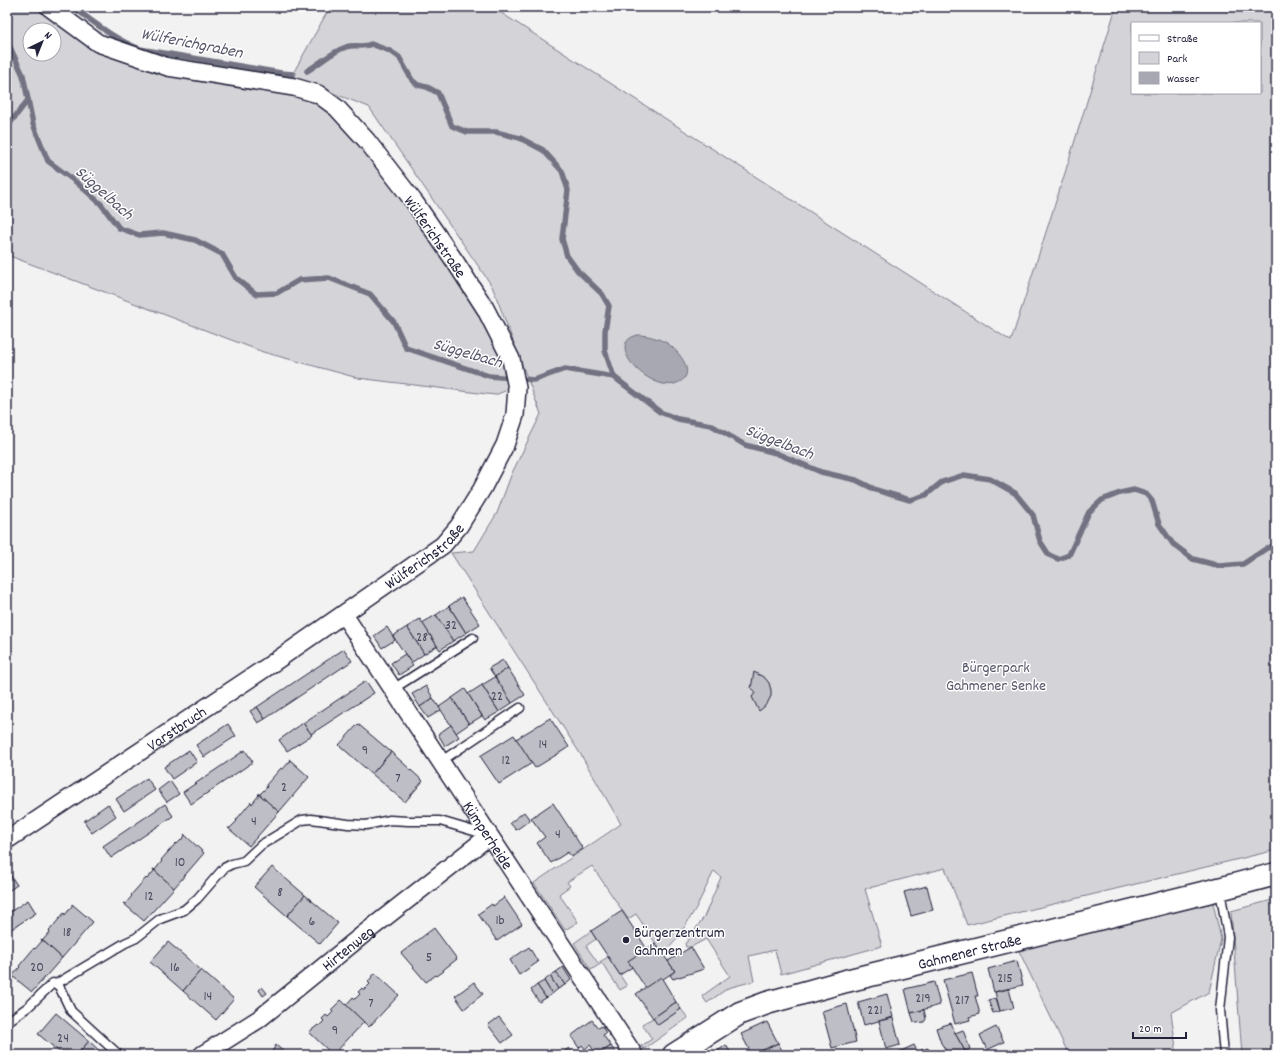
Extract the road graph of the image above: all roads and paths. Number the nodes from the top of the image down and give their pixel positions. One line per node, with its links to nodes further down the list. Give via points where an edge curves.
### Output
1 (49, 7): 2 (street, Wülferichstraße, via 98,43 168,67 294,87 318,94 337,108 367,141 415,203 485,308 511,359 517,388 515,415 505,445 459,526 443,545)
2 (344, 615): 4 (street, Kümperheide); 8 (street, Varstbruch)
3 (473, 638): 4 (lane)
4 (393, 689): 6 (street, Kümperheide)
5 (520, 708): 6 (lane)
6 (440, 762): 7 (street, Kümperheide)
7 (489, 836): 11 (lane, via 440,821 390,820 366,825 302,820 262,845 244,861 224,868 184,910 160,919 136,938); 14 (street, Hirtenweg, via 259,1019); 15 (street, Kümperheide)
8 (7, 840)
9 (1276, 874): 10 (main road, Gahmener Straße)
10 (1219, 889): 16 (main road, Gahmener Straße, via 846,981 767,1003 740,1013); 17 (lane, via 1228,937 1220,1010)
11 (56, 984): 12 (lane, via 53,983 28,1007); 13 (lane, via 71,1011)
12 (7, 1022)
13 (119, 1055)
14 (202, 1055)
15 (634, 1055)
16 (674, 1055)
17 (1224, 1055)

